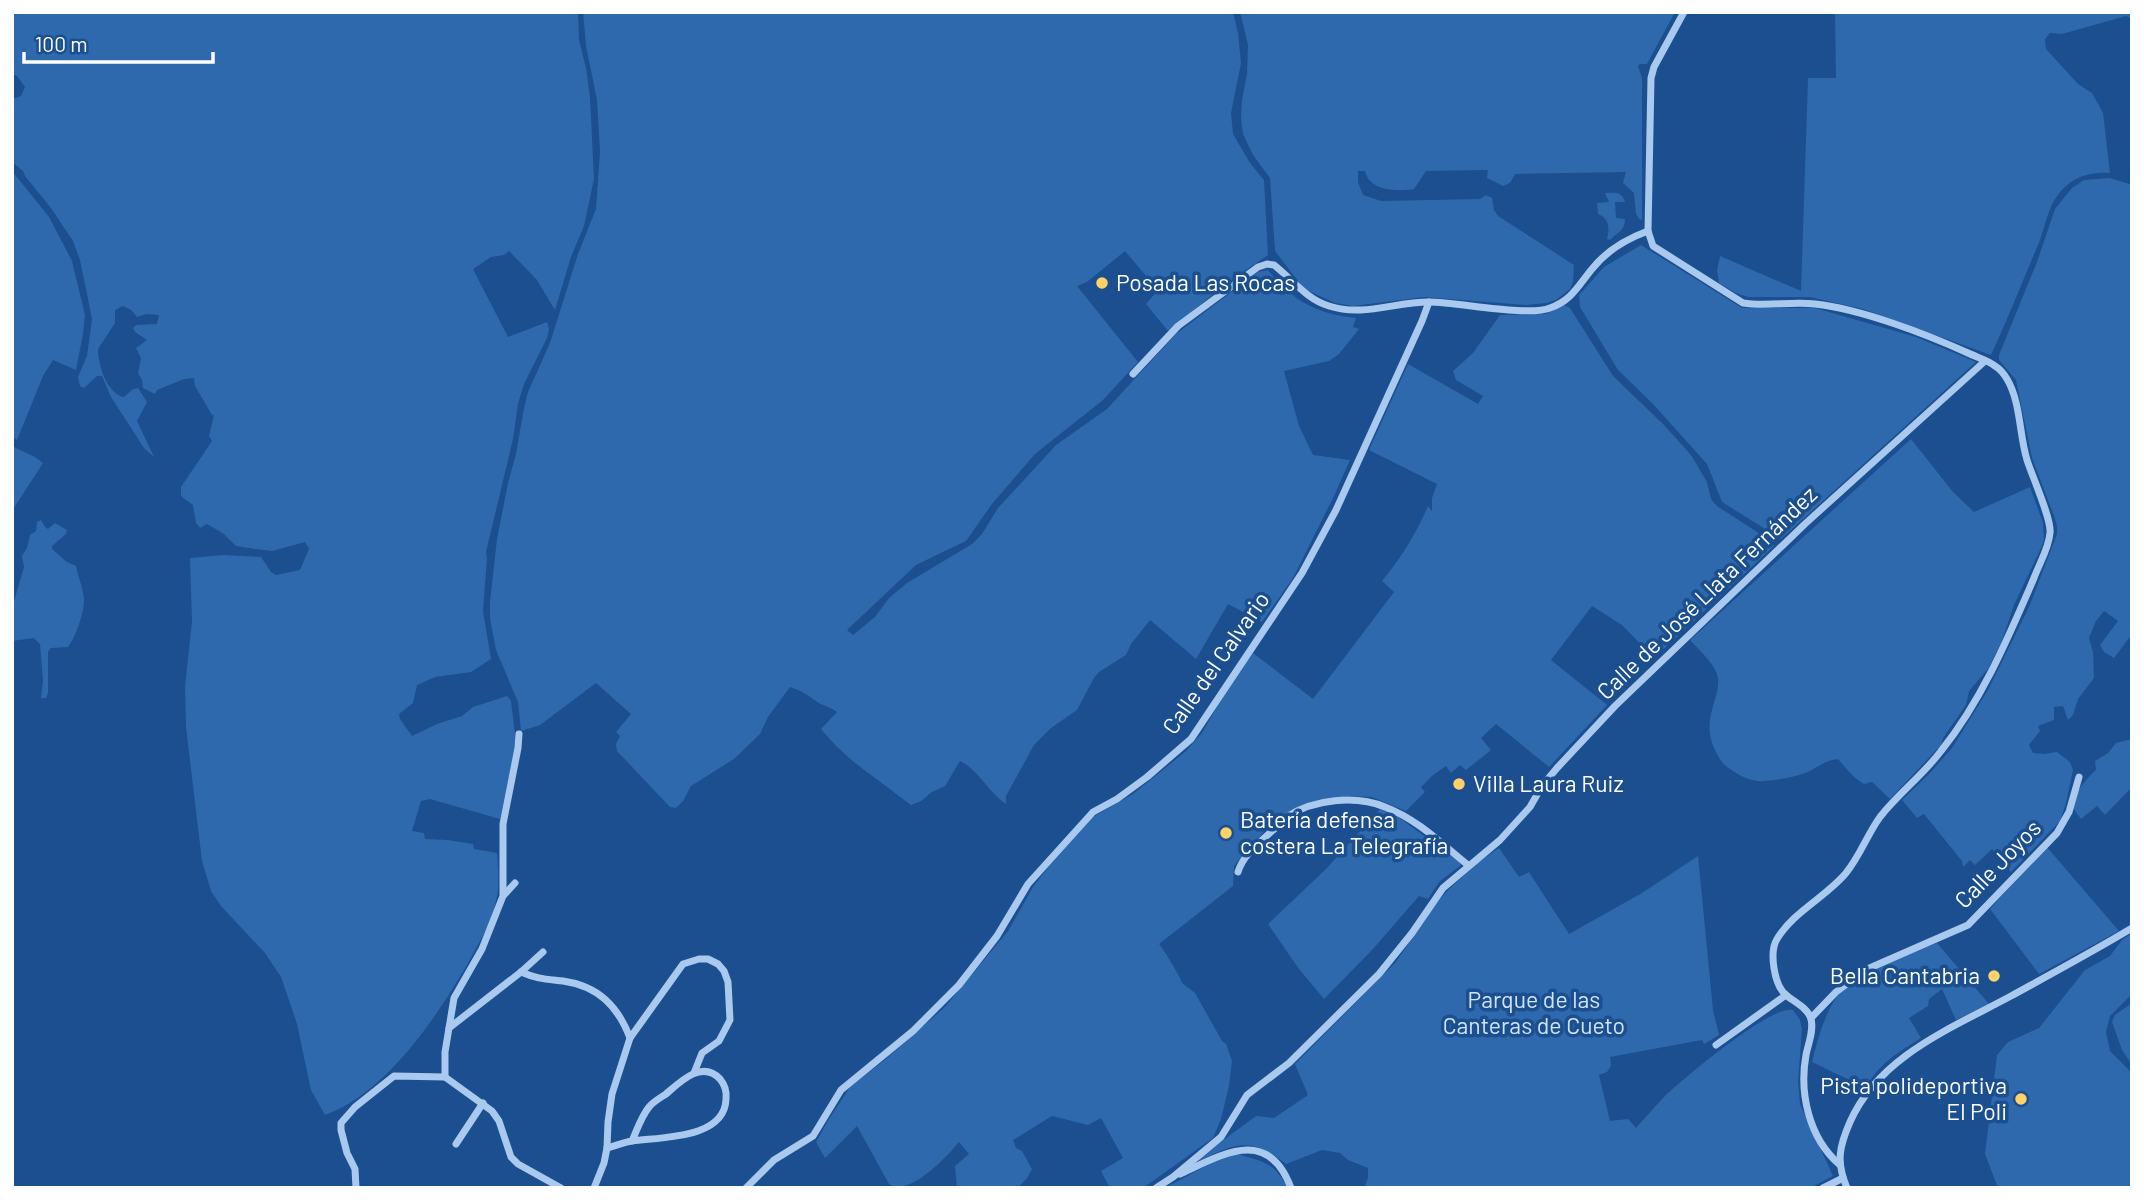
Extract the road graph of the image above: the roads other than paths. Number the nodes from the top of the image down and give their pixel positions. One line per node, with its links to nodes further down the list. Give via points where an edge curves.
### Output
1 (1684, 12): 2 (street, via 1651,78)
2 (1648, 231): 3 (street, via 1616,246 1568,299 1548,310); 4 (street, via 1653,246 1743,303 1796,302 1843,310 1915,332)
3 (1429, 302): 5 (street, via 1353,312 1326,306 1267,264 1178,326); 32 (street, Calle del Calvario, via 1336,510 1302,573 1191,739 1147,778 1093,812 1028,884 997,936 959,985 913,1031 841,1090 813,1136 774,1160)
4 (1985, 361): 8 (street, Calle de José Llata Fernández, via 1806,523 1615,706 1549,777 1500,840); 15 (street, via 2006,376 2011,388 2050,538 1987,680 1944,748 1878,820 1847,872 1777,939 1773,963)
5 (1133, 374)
6 (519, 734): 11 (street, via 503,824)
7 (2079, 777): 16 (street, Calle Joyos, via 2069,812 2057,832 1968,925 1865,971)
8 (1468, 865): 9 (street, via 1387,807 1346,801 1318,804 1287,817 1245,858); 27 (street, Calle de José Llata Fernández, via 1435,897 1379,974 1289,1063 1247,1095 1221,1137)
9 (1238, 872)
10 (515, 883): 11 (street)
11 (503, 896): 17 (street, via 482,949 454,998)
12 (2132, 928): 26 (street, via 1948,1028 1888,1070 1853,1114)
13 (542, 952): 14 (street)
14 (521, 972): 17 (street); 18 (street, via 591,989 618,1010)
15 (1786, 995): 16 (street); 19 (street)
16 (1811, 1018): 26 (street, via 1804,1062 1805,1101 1820,1140)
17 (449, 1028): 21 (street)
18 (630, 1038): 20 (street, via 683,964 699,959 718,964 728,982 730,1020 719,1041 702,1053); 25 (street, via 612,1094)
19 (1716, 1045)
20 (694, 1073): 23 (street, via 650,1106); 23 (street, via 708,1071 723,1082 727,1093 723,1115 689,1133)
21 (445, 1077): 22 (street); 29 (street, via 394,1076 341,1122)
22 (483, 1103): 24 (street); 30 (street, via 499,1121 511,1157)
23 (632, 1141): 25 (street)
24 (456, 1144)
25 (607, 1149): 31 (street)
26 (1839, 1164): 28 (street)
27 (1173, 1177): 33 (street, Calle de José Llata Fernández); 34 (street, via 1232,1150 1245,1150 1266,1154 1283,1171)
28 (1843, 1178): 35 (street); 36 (street)
29 (356, 1188)
30 (561, 1188)
31 (594, 1188)
32 (746, 1188)
33 (1156, 1188)
34 (1291, 1188)
35 (1823, 1188)
36 (1847, 1188)

